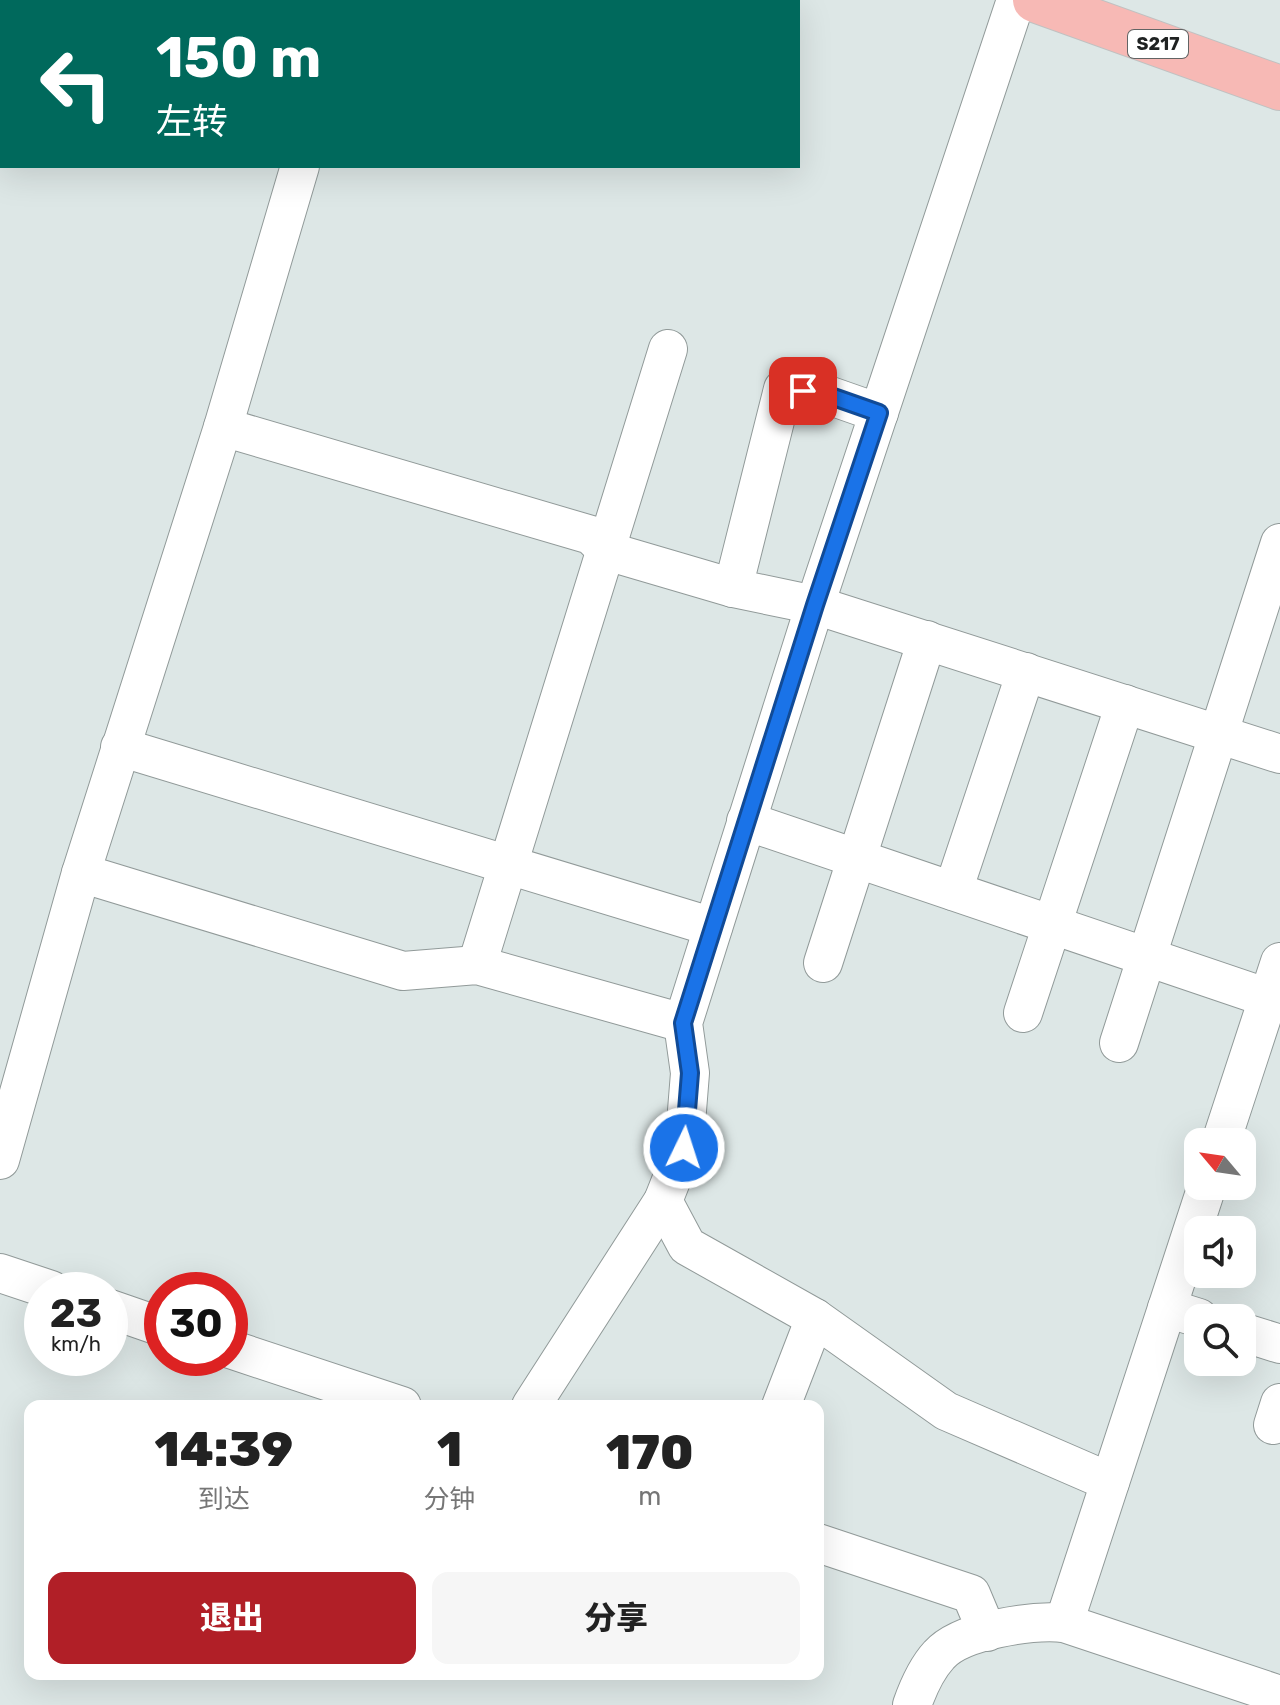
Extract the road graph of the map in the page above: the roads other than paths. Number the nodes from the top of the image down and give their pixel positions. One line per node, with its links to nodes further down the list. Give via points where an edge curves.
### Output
1 (1016, 0): 6 (street)
2 (1035, 0): 3 (main road, S217)
3 (1280, 88)
4 (299, 168): 7 (street)
5 (668, 349): 9 (street)
6 (879, 413): 10 (street, via 822,393 783,389); 11 (street)
7 (223, 427): 9 (street, via 591,535); 16 (street)
8 (1280, 543): 15 (street)
9 (607, 551): 10 (street); 20 (street)
10 (733, 588): 11 (street)
11 (815, 605): 12 (street); 18 (street)
12 (927, 640): 13 (street); 19 (street)
13 (1026, 672): 14 (street); 22 (street)
14 (1125, 704): 15 (street); 23 (street)
15 (1219, 734): 17 (street); 25 (street)
16 (120, 747): 20 (street); 21 (street)
17 (1280, 754)
18 (746, 821): 19 (street); 24 (street)
19 (857, 858): 22 (street); 27 (street)
20 (508, 865): 24 (street); 28 (street)
21 (81, 873): 28 (street, via 403,971); 34 (street)
22 (953, 891): 23 (street)
23 (1053, 925): 25 (street); 30 (street)
24 (713, 927): 31 (street)
25 (1147, 956): 29 (street); 32 (street)
26 (1280, 962): 29 (street)
27 (823, 963)
28 (477, 965): 31 (street)
29 (1274, 1000): 33 (street)
30 (1023, 1013)
31 (683, 1023): 36 (street, via 690,1073 684,1148)
32 (1119, 1043)
33 (1226, 1128)
34 (0, 1160)
35 (1204, 1200): 39 (street)
36 (663, 1201): 40 (street, via 687,1246); 45 (street)
37 (0, 1273): 38 (street)
38 (24, 1281)
39 (1183, 1313): 47 (street)
40 (815, 1318): 46 (street); 47 (street, via 946,1411)
41 (1256, 1336): 42 (street)
42 (1280, 1344)
43 (248, 1355): 44 (street)
44 (384, 1400)
45 (535, 1400)
46 (783, 1400)
47 (1110, 1482): 49 (street)
48 (824, 1545): 50 (street, via 971,1594)
49 (1064, 1623): 50 (street, via 1044,1621); 51 (street)
50 (987, 1632): 52 (street, via 940,1653)
51 (1280, 1695)
52 (912, 1705)

